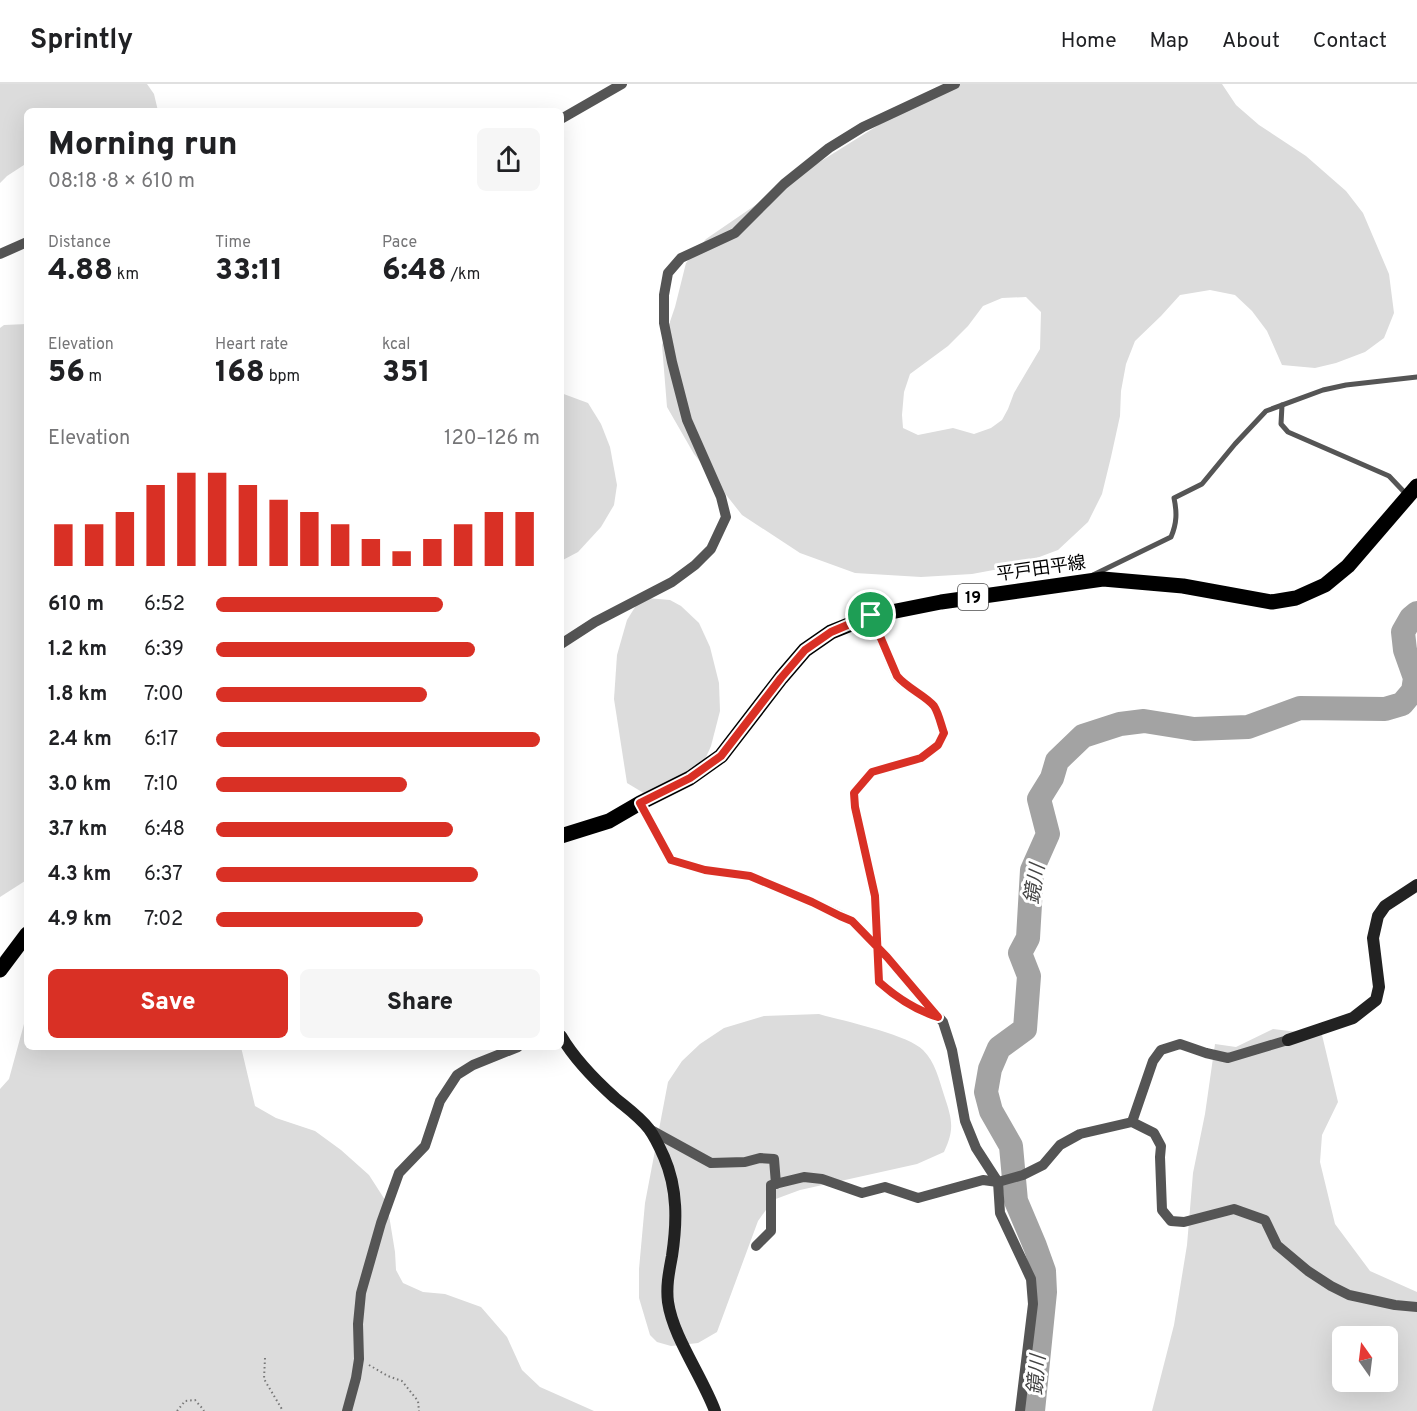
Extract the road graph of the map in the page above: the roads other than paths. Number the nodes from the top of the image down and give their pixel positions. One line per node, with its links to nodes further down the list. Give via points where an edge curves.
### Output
1 (622, 84): 3 (street)
2 (955, 84): 11 (street, via 863,127 829,148 784,184 735,233 681,258 668,273 664,323 672,362 687,420 726,517 711,549 695,566)
3 (564, 117)
4 (24, 243): 5 (street)
5 (0, 254)
6 (1417, 377): 7 (lane, via 1346,385)
7 (1282, 405): 8 (lane, via 1281,424 1288,432 1389,476); 9 (lane, via 1266,411 1202,484 1174,498 1177,512 1171,537)
8 (1413, 491): 9 (main road, 平戸田平線 / 19, via 1348,566 1325,585 1296,598 1272,602 1183,585 1103,579)
9 (1075, 583): 10 (main road, 平戸田平線 / 19)
10 (871, 615): 12 (main road, 平戸田平線 / 19, via 831,632 805,650 721,756 690,778); 17 (street, via 897,676 933,706 944,733 938,745 921,758 872,772 854,793 875,896 879,982 896,997)
11 (564, 642)
12 (640, 803): 13 (main road, 平戸田平線 / 19, via 609,821); 17 (street, via 671,860 705,870 750,876 852,921)
13 (564, 835)
14 (1417, 885): 19 (street, via 1385,906 1378,916 1374,938 1379,987 1376,1000 1353,1018)
15 (24, 938): 16 (main road)
16 (0, 970)
17 (938, 1017): 23 (street, via 952,1050 965,1121 976,1148)
18 (564, 1040): 22 (street, via 582,1066)
19 (1288, 1040): 21 (street, via 1228,1058 1180,1044 1161,1050 1153,1060)
20 (510, 1050): 27 (street, via 457,1075 440,1101 425,1146 399,1173 361,1293 359,1359)
21 (1132, 1122): 23 (street, via 1080,1134 1060,1145 1043,1165); 26 (street, via 1154,1133 1161,1146 1162,1210 1171,1221 1184,1222 1234,1209 1265,1220 1276,1245 1331,1287 1395,1305)
22 (649, 1129): 24 (street, via 711,1163 774,1159); 28 (street, via 665,1159 674,1192 676,1223 667,1277 671,1316)
23 (998, 1182): 24 (street, via 983,1180 918,1197 885,1187 862,1193 804,1177); 29 (street, via 1000,1213 1031,1279 1033,1304)
24 (776, 1184): 25 (street, via 771,1185 771,1231)
25 (756, 1246)
26 (1417, 1307)
27 (347, 1411)
28 (715, 1411)
29 (1020, 1411)

